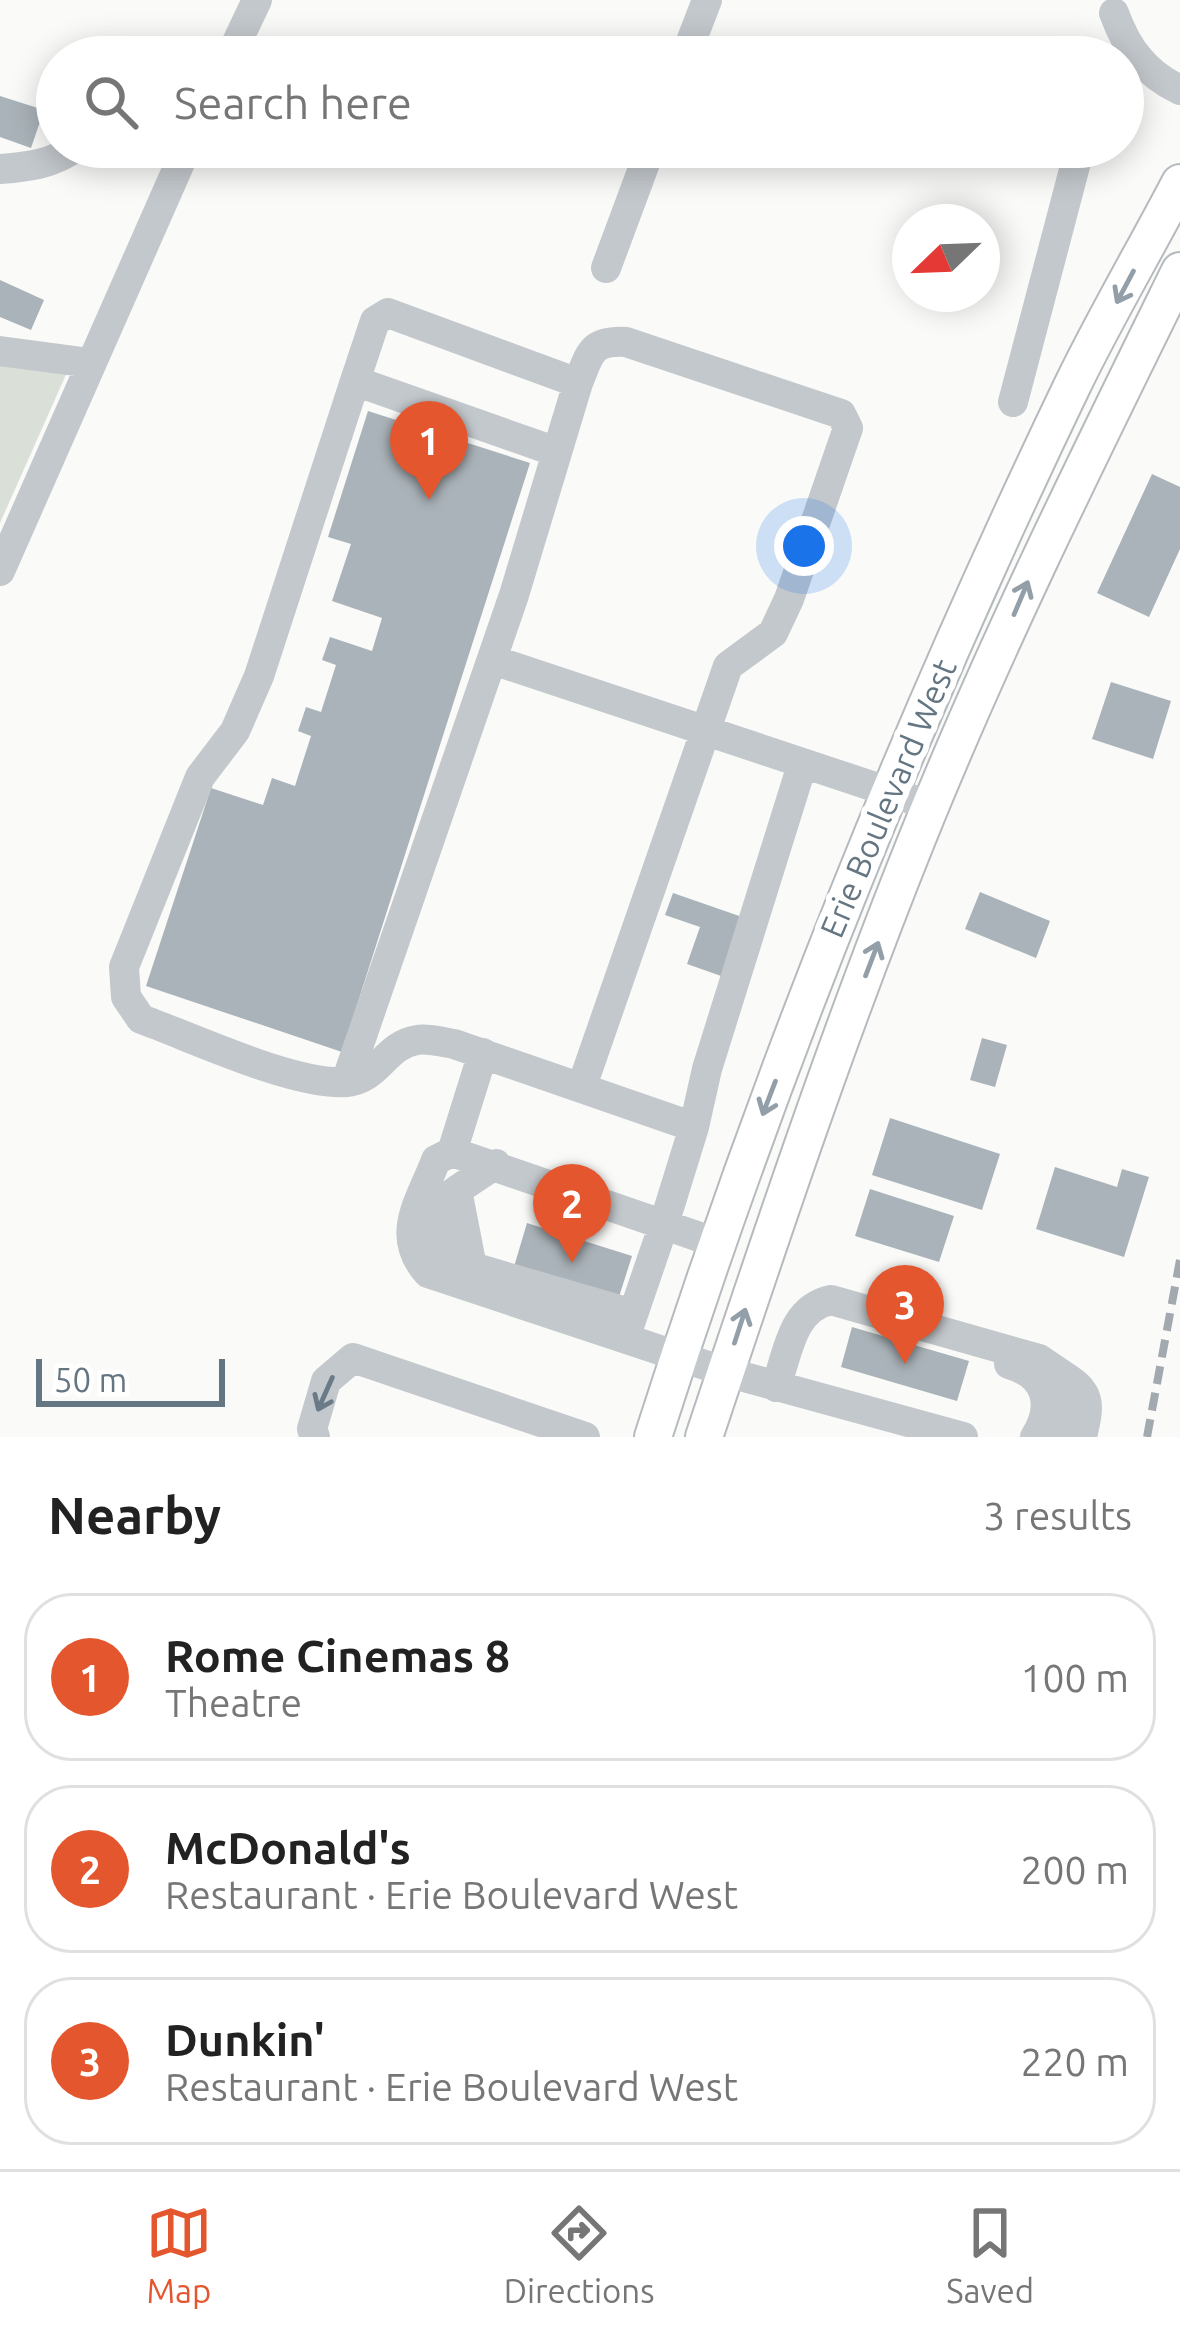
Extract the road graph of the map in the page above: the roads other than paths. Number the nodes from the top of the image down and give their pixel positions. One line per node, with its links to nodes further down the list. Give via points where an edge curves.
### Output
1 (257, 0): 3 (street)
2 (707, 0): 4 (street)
3 (236, 36)
4 (693, 36)
5 (1144, 67): 6 (street)
6 (1180, 90)
7 (36, 166): 11 (street)
8 (178, 168): 16 (street)
9 (643, 168): 13 (street)
10 (1074, 168): 19 (street)
11 (0, 169)
12 (1180, 184): 25 (main road, Erie Boulevard West, one-way to 25, via 1076,378)
13 (606, 268)
14 (1180, 272): 26 (main road, Erie Boulevard West, one-way to 14, via 1029,580)
15 (0, 351): 16 (street)
16 (90, 363): 21 (street)
17 (355, 381): 18 (street, via 375,321 388,313); 20 (street); 28 (street, via 259,676 235,731 200,776 124,967 126,997 141,1019 298,1076)
18 (578, 383): 20 (street); 23 (street, via 592,350 605,340 626,342 841,414 848,428 790,599 773,633 728,666)
19 (1012, 402)
20 (557, 452): 22 (street)
21 (0, 571)
22 (493, 660): 23 (street); 28 (street)
23 (707, 733): 24 (street); 29 (street)
24 (802, 765): 25 (street); 30 (street)
25 (889, 794): 26 (street); 34 (main road, Erie Boulevard West, one-way to 34)
26 (932, 806): 38 (main road, Erie Boulevard West, one-way to 26)
27 (483, 1053): 28 (street, via 419,1040 394,1047 370,1077); 29 (street); 31 (street)
28 (346, 1082)
29 (582, 1086): 30 (street)
30 (694, 1126): 33 (street)
31 (452, 1152): 32 (street); 36 (street, via 436,1160 410,1229 411,1254 428,1273)
32 (496, 1164): 33 (street); 36 (street, via 457,1190 472,1267)
33 (664, 1224): 34 (street); 36 (street)
34 (717, 1243): 37 (main road, Erie Boulevard West)
35 (809, 1308): 39 (street, via 831,1300 1039,1359); 40 (street); 46 (street, via 1024,1369 1048,1399)
36 (629, 1326): 37 (street)
37 (679, 1355): 38 (street); 43 (main road, Erie Boulevard West)
38 (726, 1372): 40 (street); 44 (main road, Erie Boulevard West)
39 (1070, 1380): 47 (street); 48 (street, via 1089,1402)
40 (776, 1387): 45 (street)
41 (316, 1437): 42 (street, one-way to 41, via 353,1358 326,1382)
42 (585, 1437)
43 (652, 1437)
44 (704, 1437)
45 (963, 1437)
46 (1035, 1437)
47 (1057, 1437)
48 (1082, 1437)

